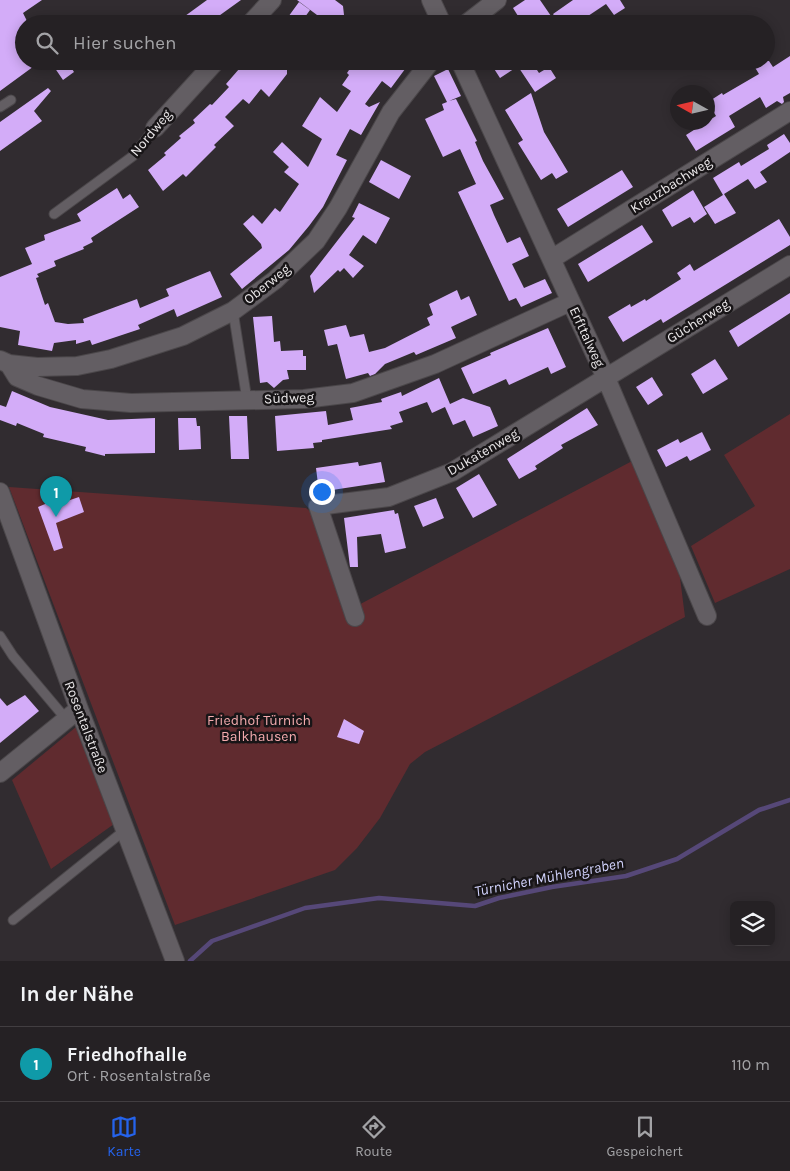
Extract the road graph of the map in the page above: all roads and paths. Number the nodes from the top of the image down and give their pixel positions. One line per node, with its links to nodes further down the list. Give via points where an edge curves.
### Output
1 (272, 0): 4 (street)
2 (431, 0): 5 (street)
3 (497, 0): 6 (street)
4 (258, 15)
5 (438, 15)
6 (478, 15)
7 (208, 70): 13 (street, Nordweg)
8 (424, 70): 18 (street, Oberweg, via 392,112 316,241 275,280)
9 (464, 70): 15 (street, Erfttalweg)
10 (11, 100): 11 (lane)
11 (0, 107)
12 (790, 112): 15 (street, Kreuzbachweg)
13 (154, 128): 14 (lane, Nordweg, via 134,156)
14 (54, 214)
15 (553, 258): 17 (street, Erfttalweg)
16 (790, 265): 20 (street, Gücherweg)
17 (570, 302): 20 (street, Erfttalweg); 21 (street, Südweg, via 435,364 353,393 304,399)
18 (233, 311): 19 (street, Oberweg, via 183,336 111,359 77,366 37,367); 21 (lane)
19 (4, 362): 21 (street, Südweg, via 18,377 82,399 131,403)
20 (606, 378): 23 (street, Erfttalweg); 24 (street, Dukatenweg, via 452,472 389,497 318,506)
21 (247, 400)
22 (0, 492): 26 (street, Rosentalstraße)
23 (707, 616)
24 (355, 617)
25 (0, 636): 26 (lane, via 13,656)
26 (72, 714): 27 (street); 28 (street, Rosentalstraße)
27 (0, 773)
28 (126, 830): 29 (lane); 30 (street, Rosentalstraße)
29 (13, 920)
30 (175, 961)

